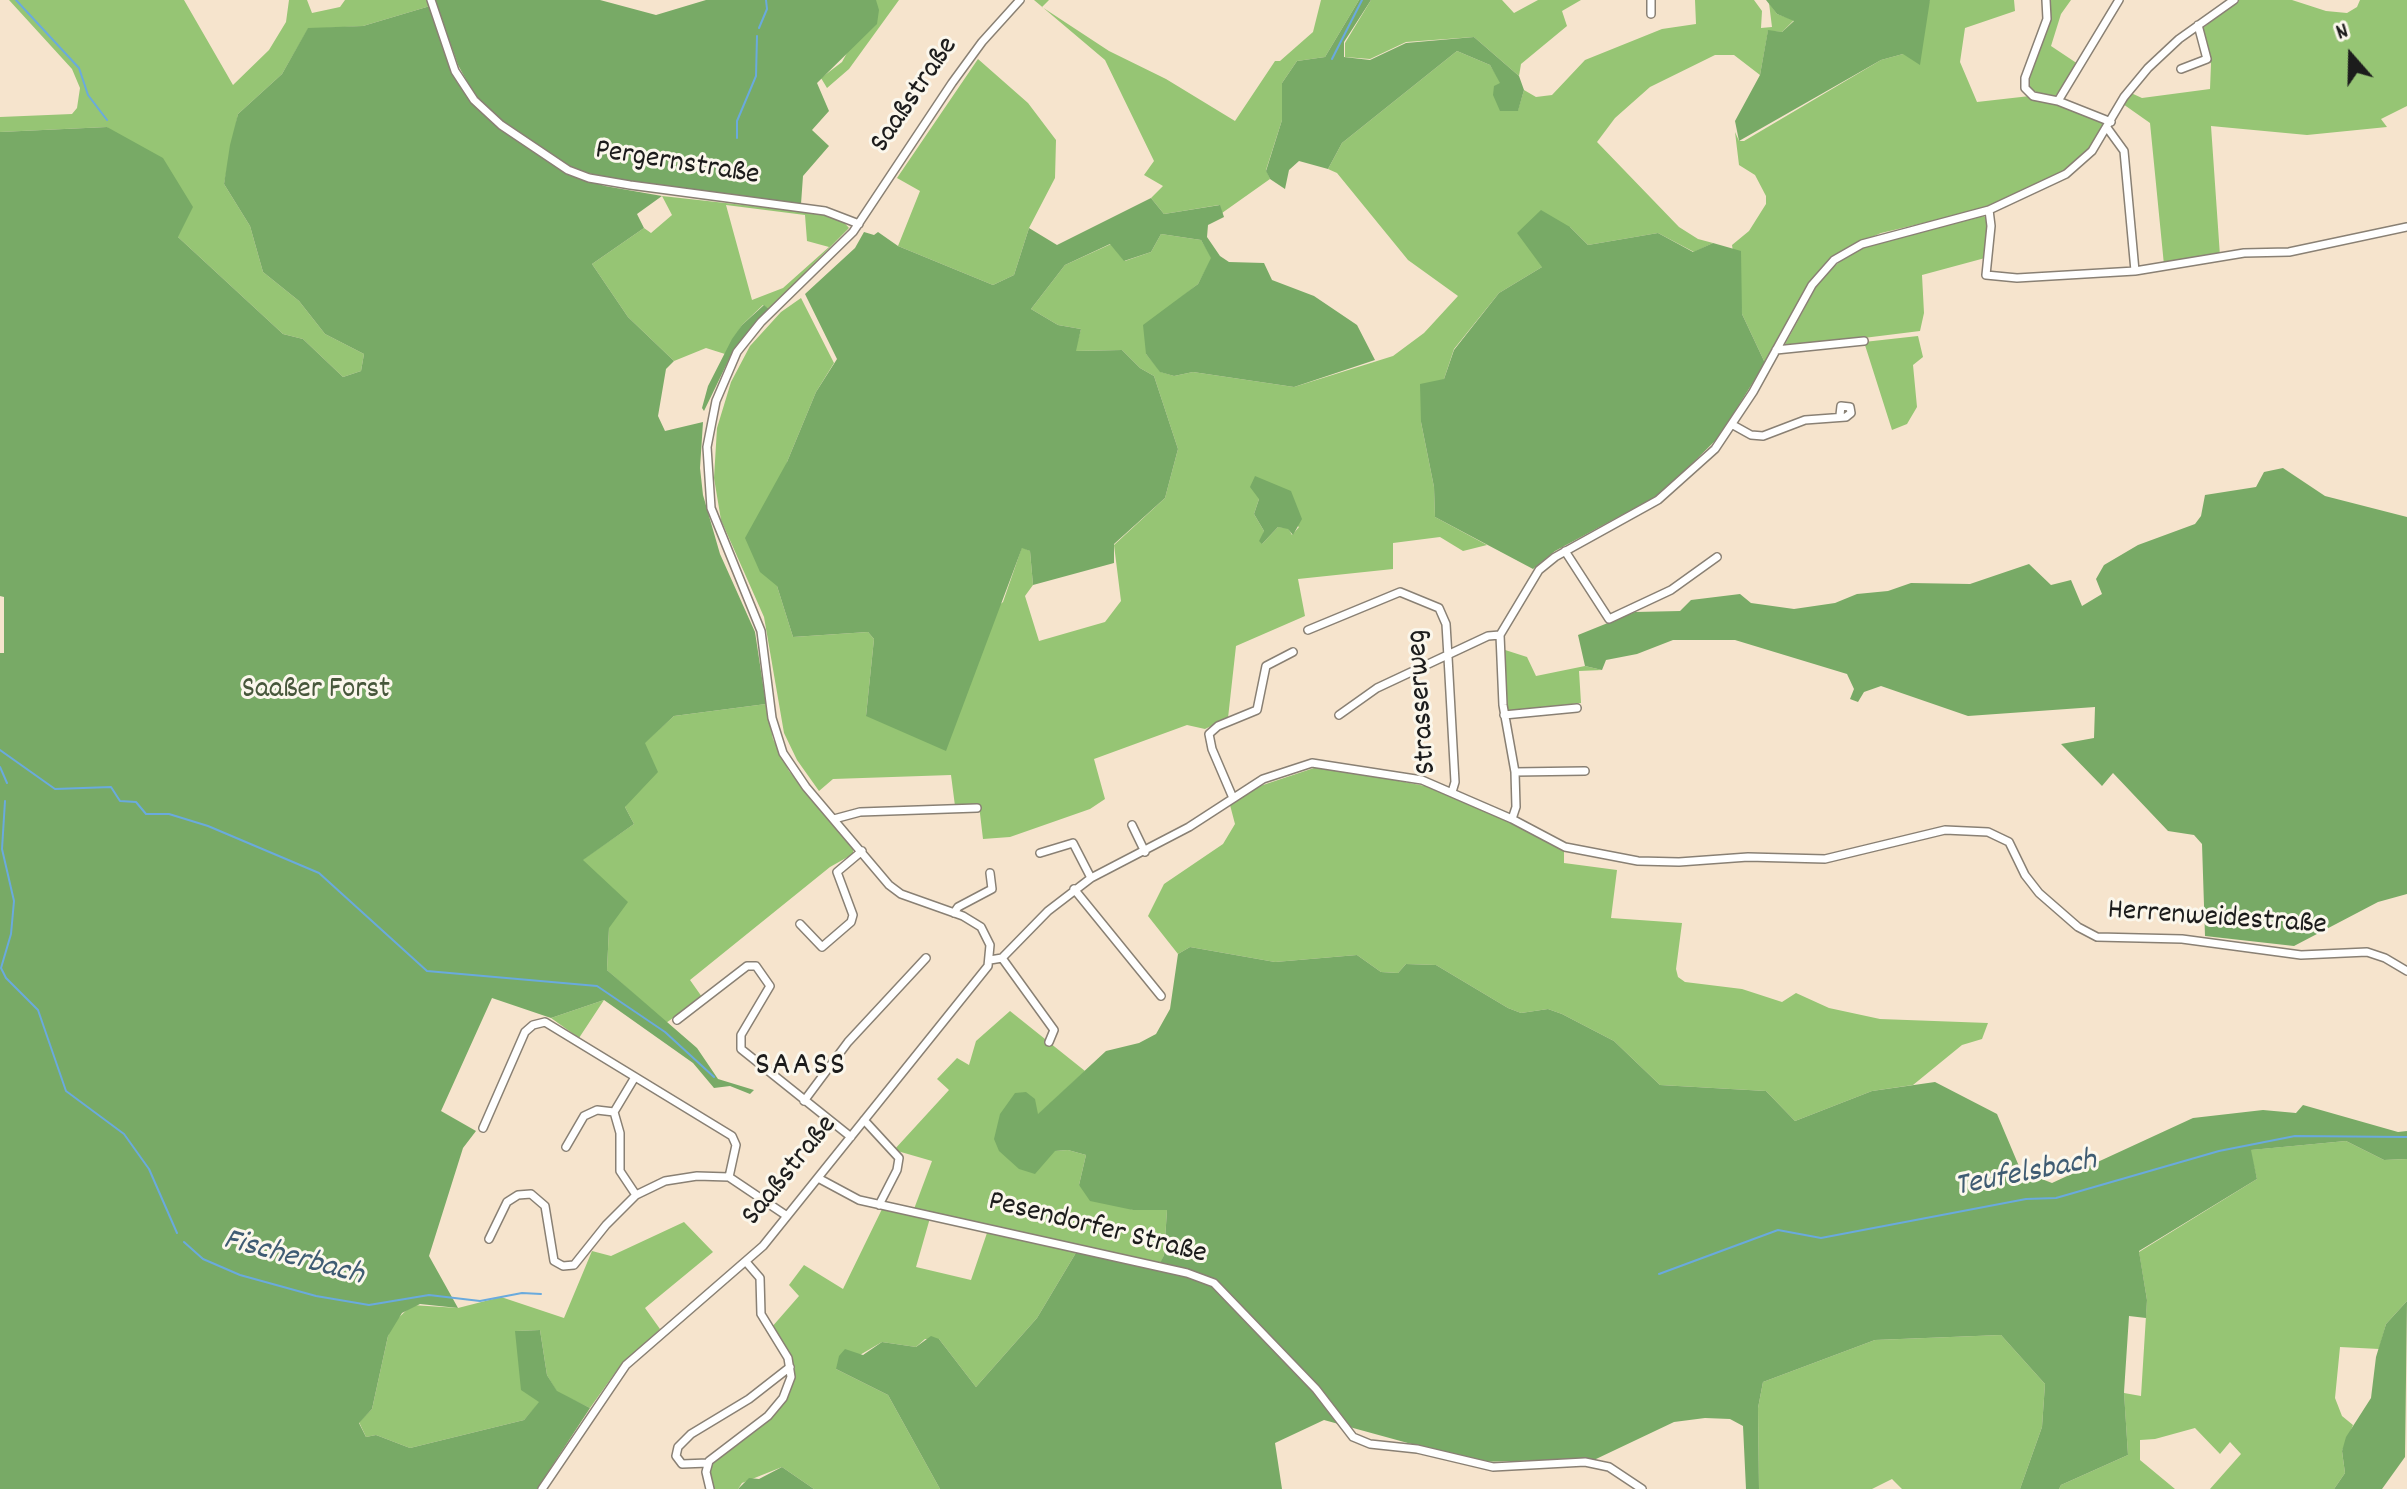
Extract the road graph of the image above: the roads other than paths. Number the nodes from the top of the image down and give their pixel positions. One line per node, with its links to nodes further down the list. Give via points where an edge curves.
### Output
1 (431, 0): 13 (street, Pergernstraße, via 455,71 474,100 568,170 644,188 825,211)
2 (1020, 0): 13 (street, Saaßstraße, via 952,83)
3 (1651, 0): 7 (street)
4 (2046, 0): 10 (street, via 2047,19 2025,83 2033,96)
5 (2119, 0): 10 (street)
6 (2234, 0): 8 (street)
7 (1651, 14)
8 (2198, 25): 9 (street, via 2207,59); 11 (street, via 2148,68)
9 (2181, 69)
10 (2058, 101): 11 (street)
11 (2110, 125): 12 (street, via 2066,174); 15 (street, via 2124,151)
12 (1989, 210): 15 (street, via 1986,275 2036,278); 17 (street, via 1846,251 1812,285)
13 (859, 224): 34 (street, Saaßstraße, via 737,352 719,392 707,447 711,508 761,631 776,733 790,766)
14 (2407, 227): 15 (street, via 2299,250 2244,253)
15 (2135, 271)
16 (1864, 341): 17 (street)
17 (1776, 350): 19 (street)
18 (1840, 415): 19 (street, via 1805,420 1763,436)
19 (1733, 425): 20 (street, via 1672,490)
20 (1565, 551): 21 (street, via 1605,617 1614,619 1671,590); 23 (street, via 1539,570)
21 (1717, 557)
22 (1308, 630): 25 (street, Strasserweg, via 1406,592 1439,608)
23 (1500, 635): 25 (street); 28 (street)
24 (1293, 652): 32 (street, via 1266,666 1257,710 1209,734)
25 (1448, 657): 27 (street, via 1377,688); 31 (street, Strasserweg)
26 (1577, 708): 28 (street)
27 (1339, 715)
28 (1504, 715): 30 (street)
29 (1585, 771): 30 (street)
30 (1515, 772): 35 (street)
31 (1452, 792): 32 (street, Herrenweidestraße, via 1411,777 1312,763 1275,773); 35 (street, Herrenweidestraße)
32 (1233, 798): 38 (street, Herrenweidestraße)
33 (977, 808): 34 (street, via 860,812)
34 (834, 819): 37 (street, Saaßstraße)
35 (1512, 819): 48 (street, Herrenweidestraße, via 1576,850 1649,862 1825,859 1936,832 1988,832 2009,842 2039,893 2097,937 2182,939 2301,955 2367,952)
36 (1132, 825): 38 (street)
37 (862, 851): 43 (street, Saaßstraße, via 894,890); 44 (street, via 837,872 851,922 822,947)
38 (1145, 852): 41 (street, Herrenweidestraße)
39 (1040, 853): 41 (street, via 1073,843)
40 (990, 873): 43 (street, via 992,889)
41 (1091, 878): 42 (street, Herrenweidestraße)
42 (1074, 889): 46 (street, Herrenweidestraße); 49 (street)
43 (954, 913): 47 (street, Saaßstraße, via 984,931)
44 (800, 924)
45 (926, 958): 53 (street, via 848,1042)
46 (1002, 958): 47 (street); 51 (street, via 1054,1030)
47 (990, 960): 55 (street, Saaßstraße)
48 (2407, 971)
49 (1161, 996)
50 (677, 1020): 53 (street, via 754,965 770,986 739,1046)
51 (1049, 1042)
52 (635, 1077): 54 (street); 56 (street, via 551,1024 538,1023 525,1032); 59 (street, via 736,1139)
53 (804, 1101): 57 (street)
54 (614, 1112): 58 (street, via 597,1110 584,1116); 61 (street, via 620,1171)
55 (864, 1120): 57 (street, Saaßstraße); 62 (street, via 899,1158)
56 (483, 1128)
57 (851, 1137): 60 (street, Saaßstraße)
58 (566, 1147)
59 (729, 1177): 61 (street, via 676,1179); 63 (street)
60 (818, 1178): 62 (street, Pesendorfer Straße, via 845,1196); 63 (street, Saaßstraße)
61 (636, 1195): 64 (street, via 574,1265 554,1261 545,1206 531,1194 507,1202)
62 (879, 1205): 70 (street, Pesendorfer Straße, via 1210,1281 1262,1330 1353,1437 1370,1444 1493,1467 1585,1462 1609,1467)
63 (787, 1216): 65 (street, Saaßstraße)
64 (489, 1239)
65 (747, 1263): 66 (street, Saaßstraße, via 760,1278 761,1314); 68 (street, Saaßstraße, via 626,1365)
66 (790, 1367): 67 (street, via 787,1391 777,1406); 67 (street, via 678,1447 676,1456 682,1464)
67 (708, 1463): 69 (street)
68 (542, 1489)
69 (710, 1489)
70 (1642, 1489)

